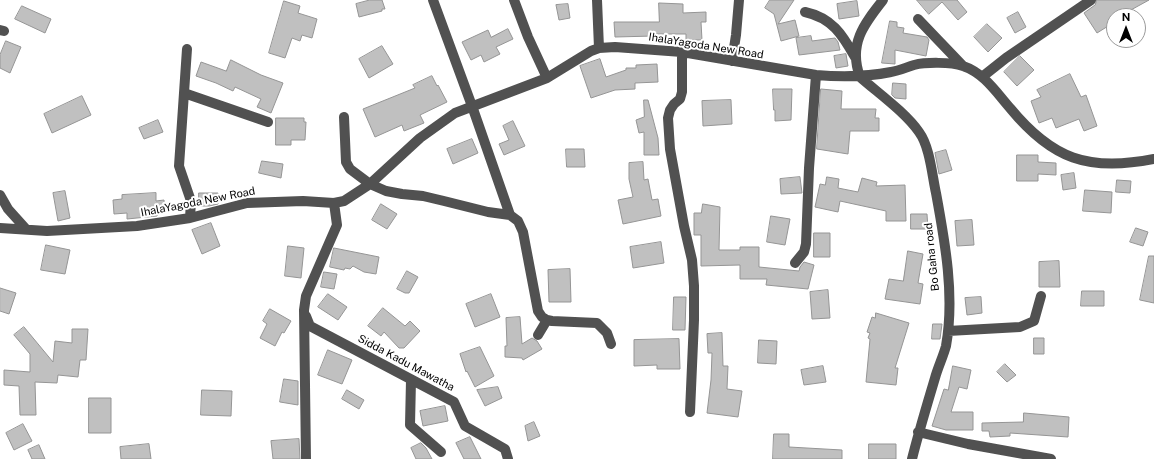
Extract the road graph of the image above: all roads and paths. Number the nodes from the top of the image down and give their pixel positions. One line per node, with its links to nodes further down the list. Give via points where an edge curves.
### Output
1 (433, 0): 20 (street)
2 (514, 0): 18 (street)
3 (597, 0): 9 (street)
4 (739, 0): 13 (street)
5 (884, 0): 12 (street, via 864,27 858,40)
6 (1091, 0): 17 (street)
7 (805, 12): 12 (street, via 825,19 835,27)
8 (918, 19): 14 (street)
9 (599, 48): 11 (street, IhalaYagoda New Road); 18 (street, IhalaYagoda New Road)
10 (187, 49): 19 (street)
11 (682, 52): 13 (street, IhalaYagoda New Road); 39 (street, via 682,92 680,99 670,110 668,118 670,149 692,260 694,286)
12 (855, 57): 16 (street)
13 (732, 61): 15 (street, IhalaYagoda New Road)
14 (963, 66): 16 (street, IhalaYagoda New Road, via 916,65 893,72); 17 (street, IhalaYagoda New Road)
15 (816, 75): 16 (street, IhalaYagoda New Road); 31 (street, via 806,244 804,252)
16 (860, 77): 35 (street, Bo Gaha road, via 907,118 924,139 945,243)
17 (982, 77): 23 (street, IhalaYagoda New Road, via 1042,142 1065,155 1110,164)
18 (547, 78): 20 (street, IhalaYagoda New Road)
19 (184, 93): 22 (street); 28 (street, via 179,166 191,201)
20 (472, 106): 24 (street, IhalaYagoda New Road, via 455,113 420,138); 27 (street)
21 (344, 117): 24 (street, via 346,162 350,169)
22 (268, 122)
23 (1154, 159)
24 (370, 184): 26 (street, IhalaYagoda New Road, via 344,200); 27 (street, via 386,191 424,196)
25 (0, 195): 30 (street)
26 (334, 203): 28 (street, IhalaYagoda New Road, via 247,203); 33 (street, via 337,225 306,296)
27 (510, 215): 34 (street, via 518,221 523,232 538,311)
28 (190, 218): 30 (street, IhalaYagoda New Road, via 137,226)
29 (0, 228): 30 (street, IhalaYagoda New Road)
30 (26, 230)
31 (795, 263)
32 (1041, 296): 35 (street, via 1034,321 1020,327)
33 (304, 310): 38 (street, Sidda Kadu Mawatha, via 310,326); 42 (street)
34 (547, 320): 36 (street); 37 (street, via 598,323 607,333)
35 (948, 331): 40 (street, Bo Gaha road, via 943,355)
36 (538, 335)
37 (611, 344)
38 (411, 380): 41 (street, via 410,425); 43 (street, Sidda Kadu Mawatha, via 454,402 465,426 505,450)
39 (690, 412)
40 (918, 432): 44 (street, Bo Gaha road); 45 (street)
41 (441, 452)
42 (306, 459)
43 (508, 459)
44 (912, 459)
45 (1051, 459)

